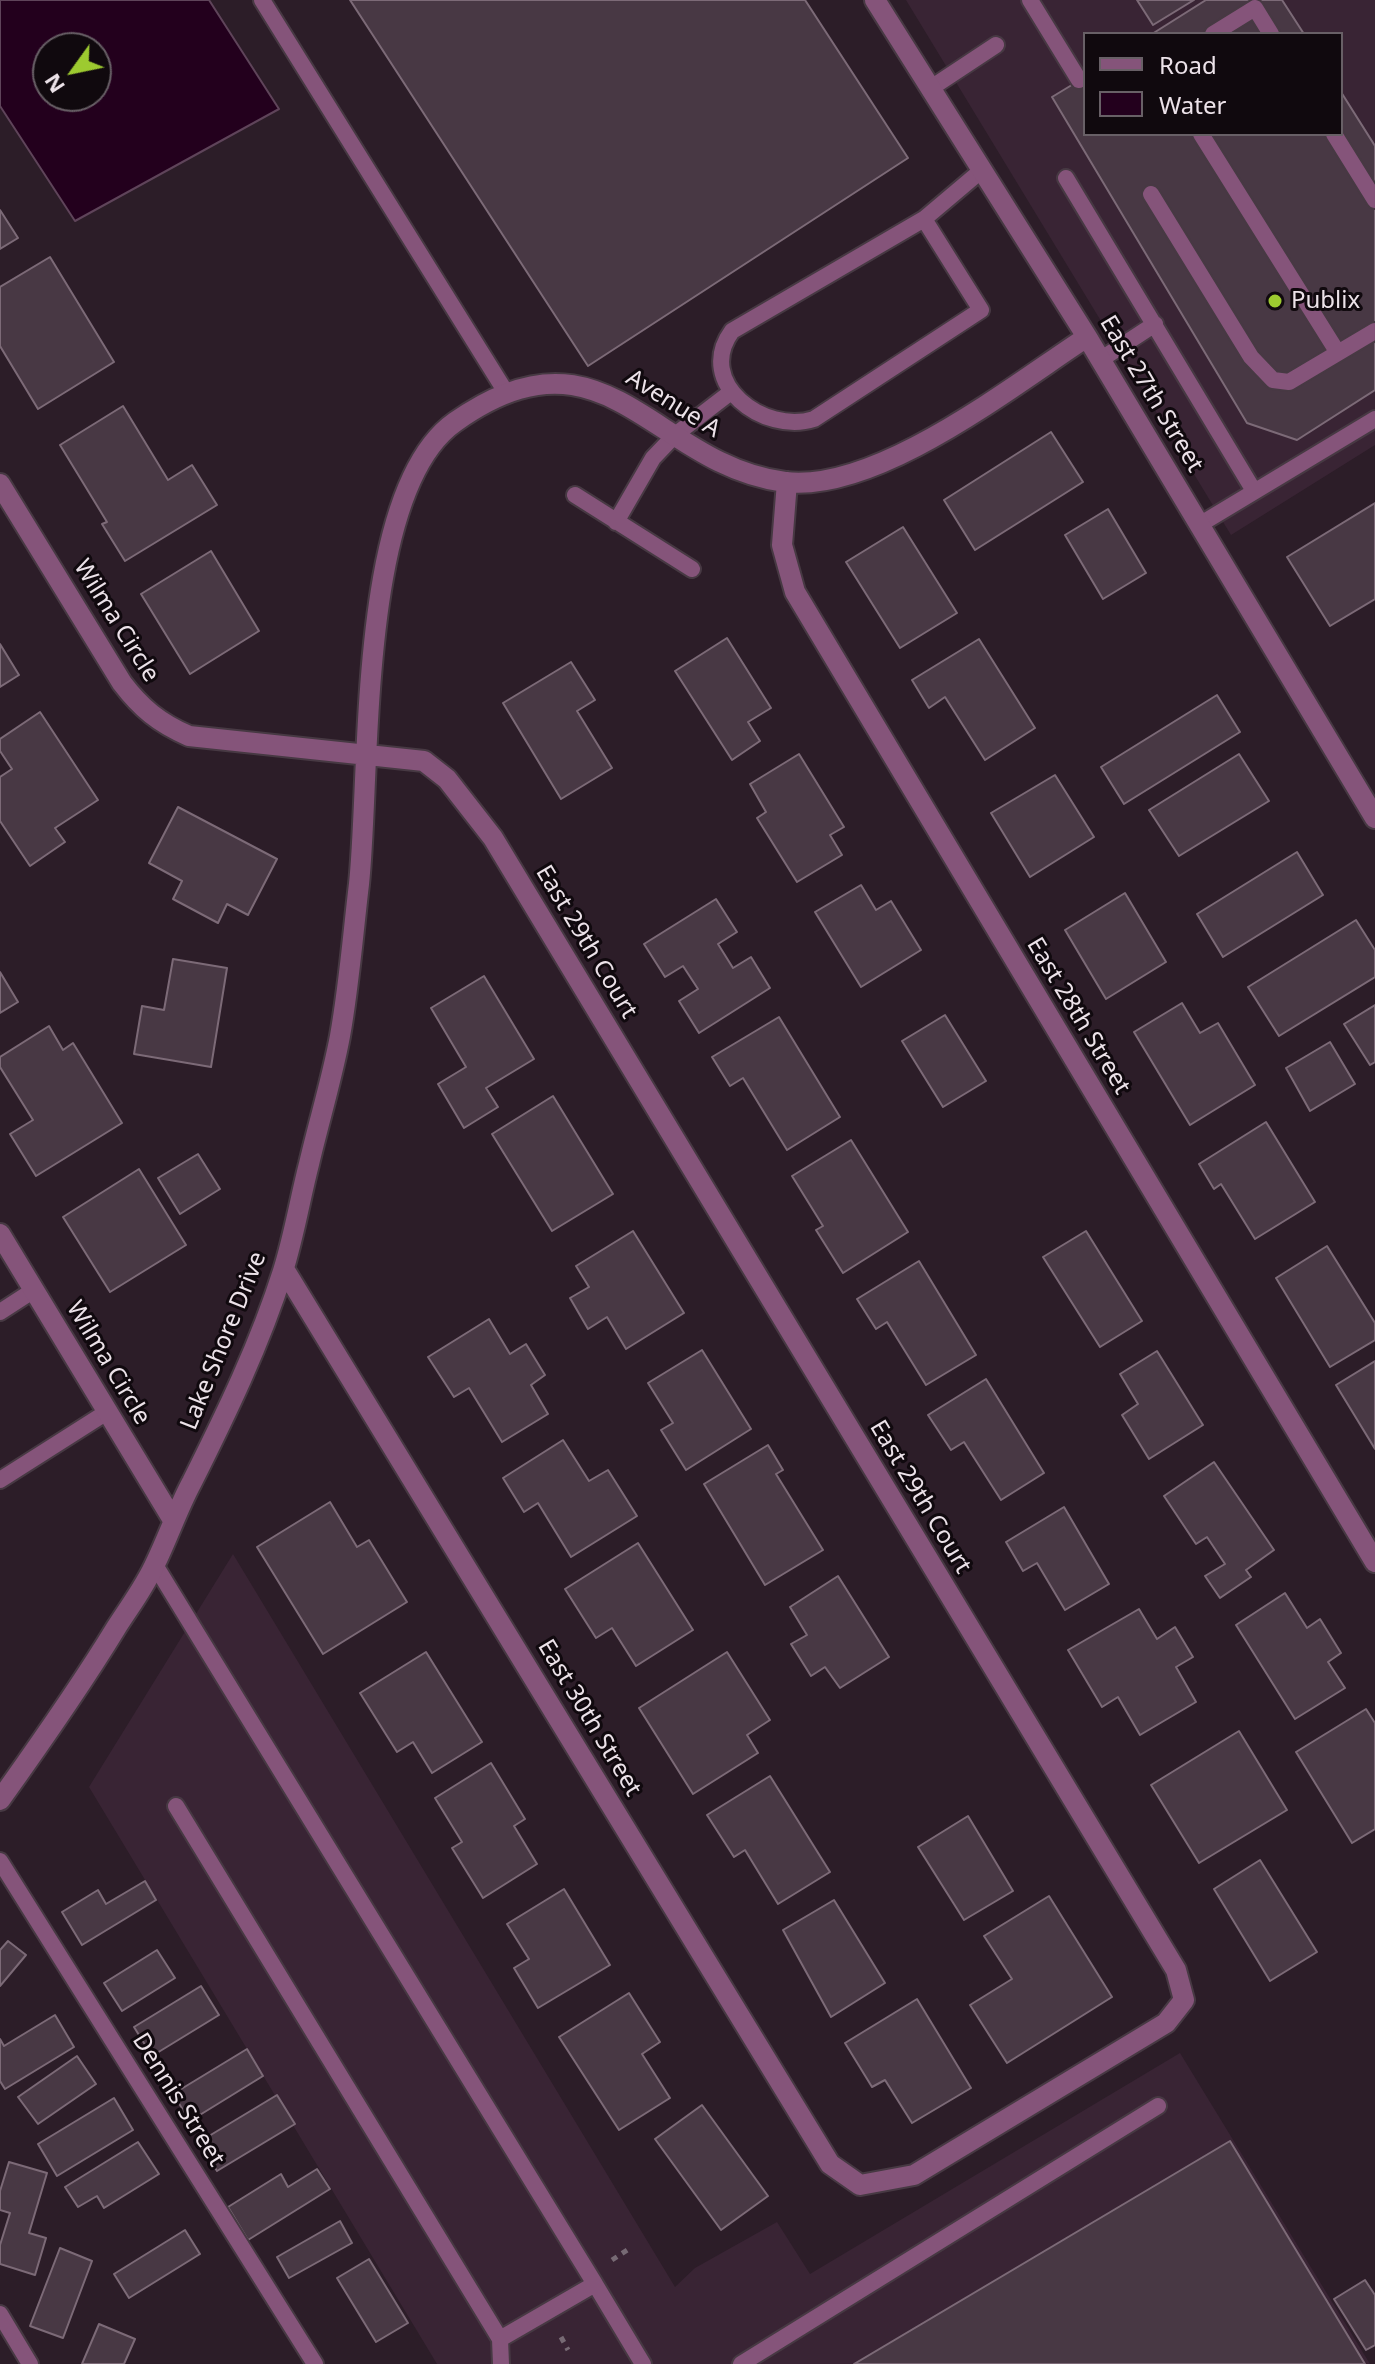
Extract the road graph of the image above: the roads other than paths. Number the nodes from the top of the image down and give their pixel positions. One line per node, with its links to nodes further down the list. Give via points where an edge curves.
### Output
1 (262, 0): 22 (lane)
2 (875, 0): 8 (street, East 27th Street)
3 (1030, 0): 7 (lane)
4 (1216, 32): 5 (lane, via 1255,8)
5 (1270, 32)
6 (996, 45): 8 (lane)
7 (1079, 80)
8 (931, 88): 11 (street, East 27th Street)
9 (1202, 136): 19 (lane)
10 (1335, 136): 14 (lane)
11 (982, 170): 15 (lane); 18 (street, East 27th Street)
12 (1066, 178): 16 (lane)
13 (1151, 194): 19 (lane, via 1251,357 1273,380 1289,382)
14 (1375, 200)
15 (924, 219): 21 (lane, via 732,331 723,343 722,360); 21 (lane, via 981,310 799,424 767,420)
16 (1155, 324): 20 (lane); 27 (lane)
17 (1375, 331): 19 (lane)
18 (1087, 337): 20 (street, East 27th Street); 25 (street, Avenue A, via 906,453 843,477)
19 (1338, 353)
20 (1100, 360): 30 (street, East 27th Street)
21 (731, 392): 24 (lane)
22 (507, 394): 24 (street, Avenue A, via 567,384 608,392); 32 (street, Avenue A, via 450,425 414,473 380,598)
23 (1375, 419): 27 (lane)
24 (675, 435): 25 (street, Avenue A, via 716,461); 29 (lane, via 653,458)
25 (787, 482): 41 (street, East 28th Street, via 782,545 795,592)
26 (0, 484): 32 (street, Wilma Circle, via 122,683 162,724 189,736)
27 (1254, 491): 30 (lane)
28 (575, 495): 29 (lane)
29 (616, 522): 31 (lane)
30 (1199, 525): 33 (street, East 27th Street)
31 (692, 569)
32 (366, 754): 35 (street, Lake Shore Drive, via 360,878 340,1035); 47 (street, East 29th Court, via 424,761 447,779 493,838 1176,1970 1184,2000 1166,2023 914,2175)
33 (1375, 818)
34 (0, 1234): 36 (street, Wilma Circle)
35 (284, 1269): 40 (street, Lake Shore Drive, via 256,1344); 47 (street, East 30th Street, via 830,2164)
36 (34, 1290): 37 (lane); 38 (street, Wilma Circle)
37 (0, 1312)
38 (107, 1412): 39 (lane); 40 (street, Wilma Circle)
39 (0, 1480)
40 (173, 1520): 42 (street, Lake Shore Drive)
41 (1375, 1562)
42 (155, 1565): 43 (street, Lake Shore Drive, via 72,1699); 48 (lane)
43 (0, 1800)
44 (176, 1806): 50 (lane)
45 (0, 1861): 52 (lane, Dennis Street)
46 (1158, 2106): 55 (lane)
47 (860, 2185)
48 (595, 2284): 50 (lane); 54 (lane)
49 (0, 2314): 51 (lane)
50 (500, 2339): 53 (lane)
51 (30, 2364)
52 (315, 2364)
53 (501, 2364)
54 (643, 2364)
55 (741, 2364)

